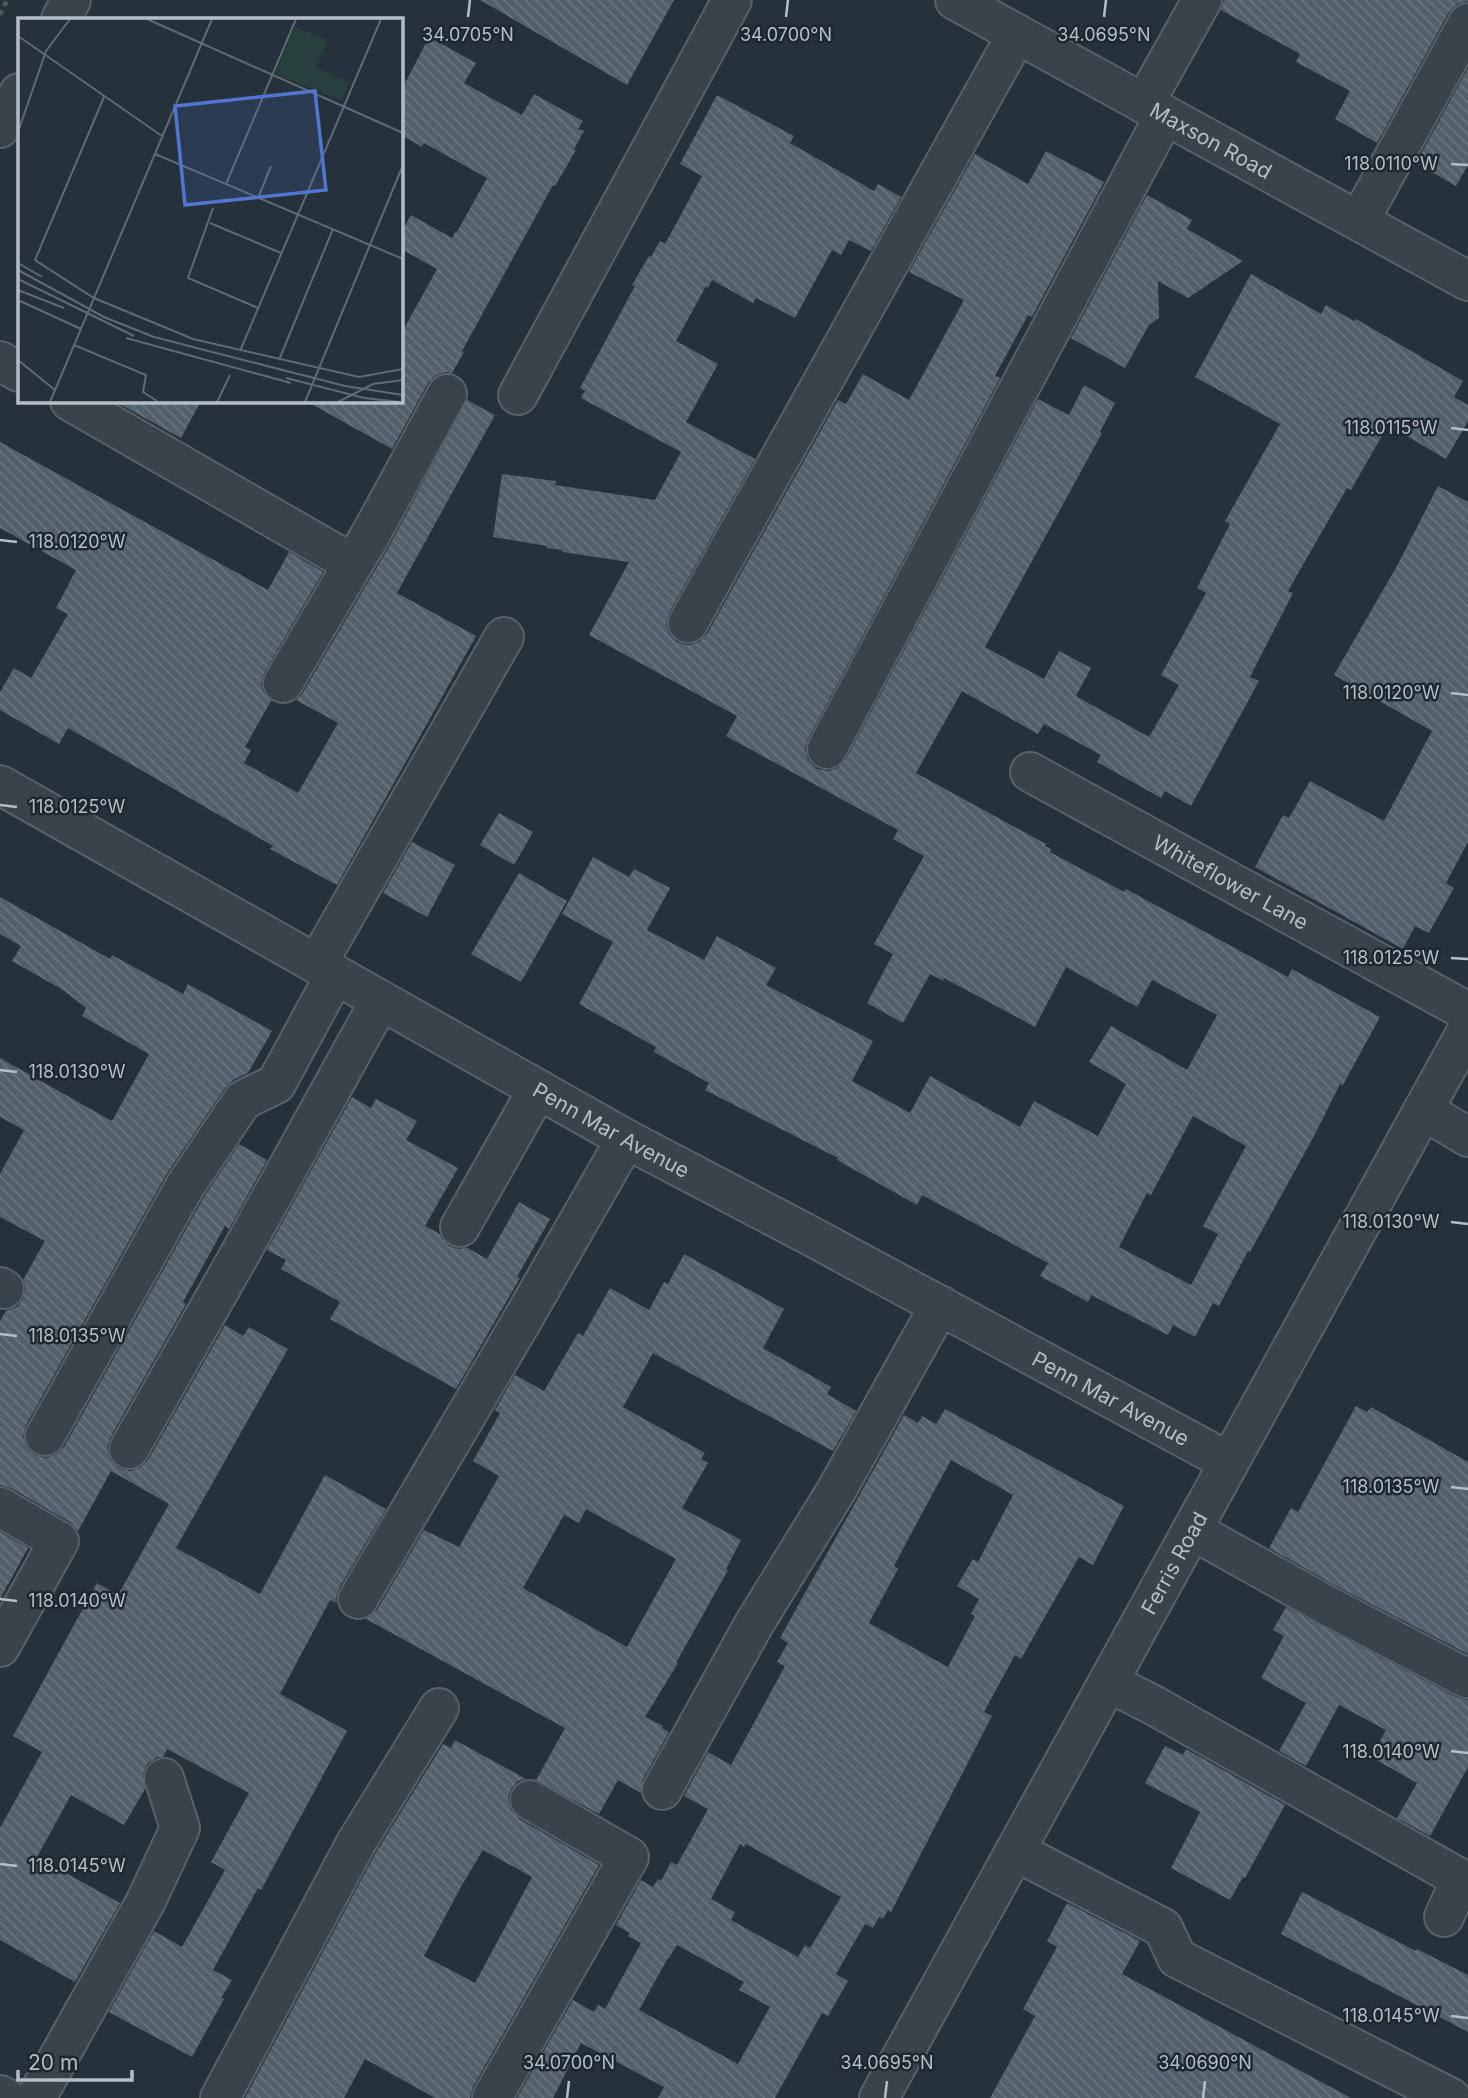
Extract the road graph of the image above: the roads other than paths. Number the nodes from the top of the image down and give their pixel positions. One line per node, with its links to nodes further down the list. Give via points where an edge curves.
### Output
1 (72, 0): 5 (street)
2 (732, 0): 16 (street)
3 (956, 0): 7 (street, Maxson Road)
4 (1202, 0): 9 (street)
5 (62, 18)
6 (1468, 23): 11 (street)
7 (1017, 34): 9 (street, Maxson Road); 19 (street)
8 (18, 95): 10 (street)
9 (1155, 109): 11 (street, Maxson Road); 22 (street)
10 (0, 128)
11 (1359, 221): 12 (street, Maxson Road)
12 (1468, 281)
13 (0, 361): 14 (street)
14 (18, 371)
15 (447, 394): 18 (street)
16 (518, 395)
17 (72, 402): 18 (street)
18 (353, 564): 21 (street)
19 (688, 623)
20 (504, 637): 25 (street)
21 (283, 683)
22 (827, 749)
23 (1030, 772): 27 (street, Whiteflower Lane)
24 (0, 785): 25 (street, Penn Mar Avenue)
25 (326, 970): 26 (street, Penn Mar Avenue); 35 (street, via 276,1084 243,1100 185,1186)
26 (380, 1001): 29 (street, Penn Mar Avenue); 36 (street)
27 (1468, 1012)
28 (1468, 1029): 30 (street, Ferris Road)
29 (538, 1089): 32 (street, Penn Mar Avenue); 33 (street)
30 (1423, 1110): 31 (street); 37 (street, Ferris Road)
31 (1468, 1137)
32 (626, 1139): 34 (street, Penn Mar Avenue); 40 (street)
33 (460, 1227)
34 (940, 1305): 37 (street, Penn Mar Avenue); 46 (street)
35 (45, 1436)
36 (129, 1449)
37 (1229, 1462): 39 (street, Ferris Road)
38 (0, 1507): 41 (street, via 59,1541)
39 (1192, 1530): 42 (street); 43 (street, Ferris Road)
40 (358, 1599)
41 (0, 1647)
42 (1466, 1678)
43 (1108, 1682): 48 (street, Ferris Road); 49 (street, via 1461,1879)
44 (439, 1708): 53 (street, via 356,1843)
45 (164, 1778): 52 (street, via 180,1828 146,1901)
46 (662, 1790)
47 (530, 1800): 54 (street, via 629,1857)
48 (1015, 1851): 55 (street, Ferris Road); 56 (street, via 1163,1928 1177,1958)
49 (1444, 1917)
50 (0, 2095): 51 (street)
51 (6, 2098)
52 (36, 2098)
53 (220, 2098)
54 (492, 2098)
55 (879, 2098)
56 (1451, 2098)

